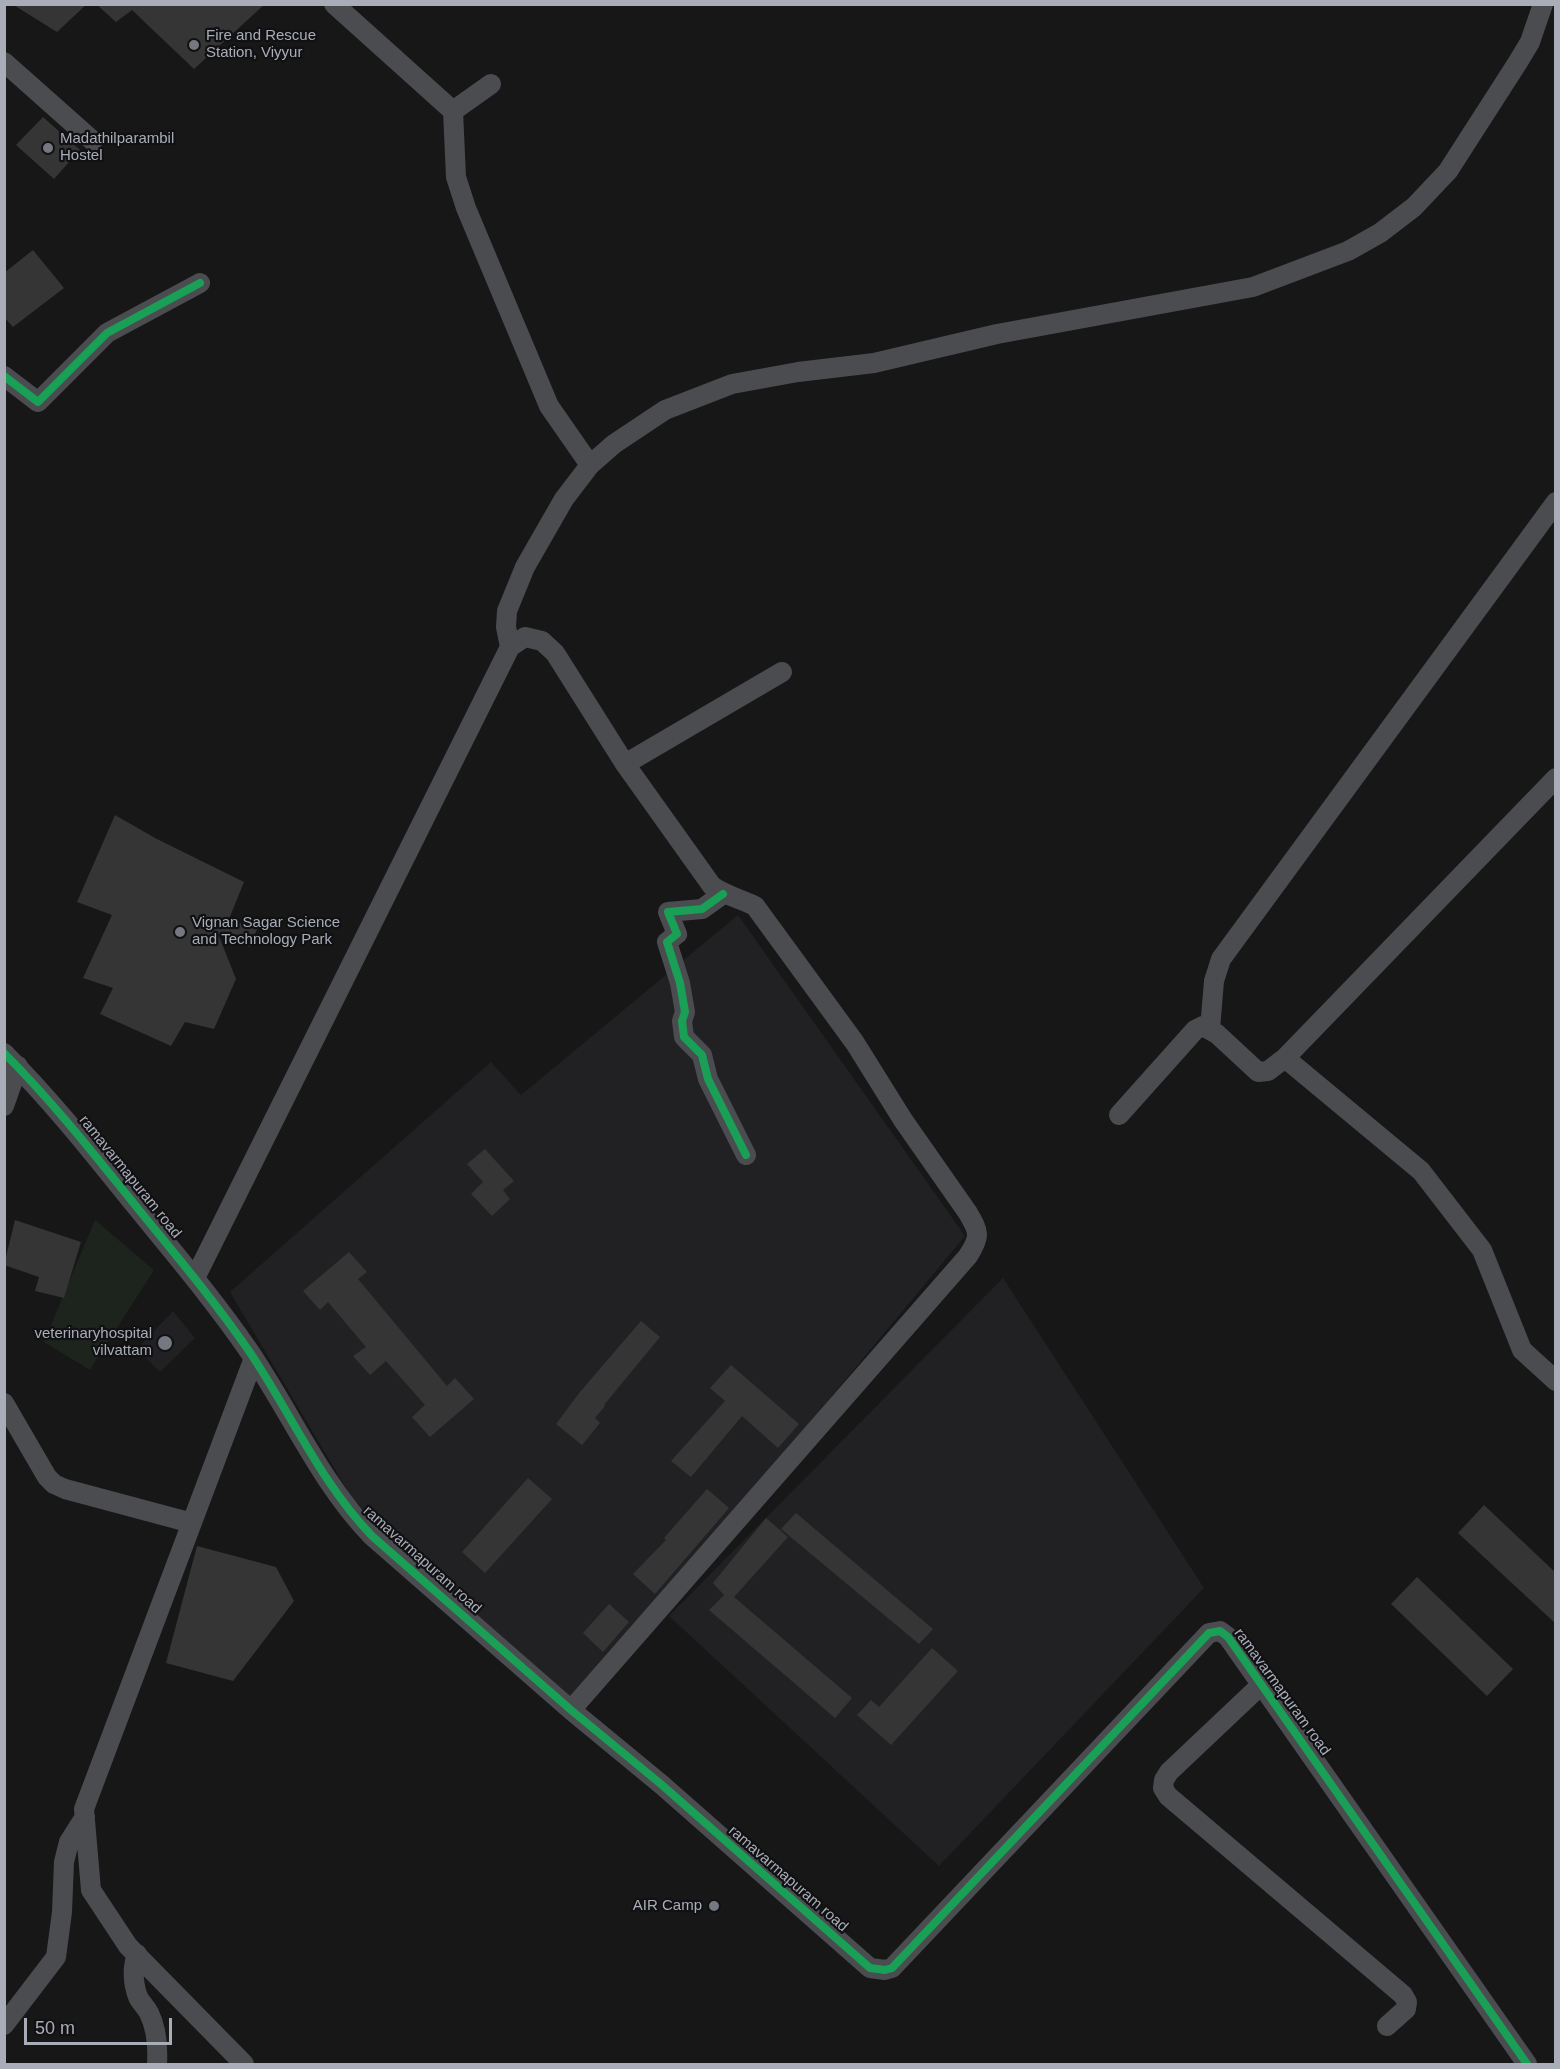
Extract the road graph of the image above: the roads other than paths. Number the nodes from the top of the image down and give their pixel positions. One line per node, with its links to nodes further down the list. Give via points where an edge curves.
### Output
1 (334, 4): 5 (street)
2 (1543, 4): 9 (street, via 1524,52 1448,171 1414,207 1348,251 1252,287 997,334 874,363 732,384 665,410)
3 (4, 62): 6 (street)
4 (491, 84): 5 (street)
5 (453, 111): 9 (street, via 456,177 466,208 549,406)
6 (93, 141)
7 (200, 283): 8 (street, via 107,333 38,402)
8 (4, 376)
9 (590, 465): 11 (street, via 564,499 525,567 507,610)
10 (1556, 502): 16 (street, via 1221,959 1214,981)
11 (510, 647): 13 (street, via 525,637 542,641 555,653); 22 (street)
12 (782, 672): 13 (street)
13 (625, 764): 15 (street, via 712,886)
14 (1556, 778): 17 (street)
15 (723, 894): 21 (street, via 702,909 668,912 676,934 667,942 680,983 684,1037 702,1055 708,1079); 28 (street, via 755,906 855,1043 968,1212 978,1236 968,1256)
16 (1210, 1029): 17 (street, via 1258,1072 1268,1071); 20 (street, via 1203,1026 1194,1030)
17 (1285, 1058): 24 (street, via 1421,1171 1482,1250 1522,1350)
18 (11, 1060): 19 (street); 22 (street, ramavarmapuram road, via 45,1094)
19 (4, 1106)
20 (1119, 1115)
21 (746, 1155)
22 (195, 1278): 23 (street, ramavarmapuram road)
23 (254, 1358): 26 (street); 28 (street, ramavarmapuram road, via 333,1490 353,1516)
24 (1556, 1381)
25 (4, 1403): 26 (street, via 54,1484)
26 (192, 1523): 29 (street, via 84,1809)
27 (1261, 1685): 28 (street, ramavarmapuram road, via 1228,1637 1220,1631 1209,1634 892,1968 885,1970 870,1968); 32 (street, via 1169,1772 1163,1788 1403,1995 1406,2009); 35 (street, ramavarmapuram road)
28 (571, 1710)
29 (85, 1817): 30 (street, via 90,1890); 31 (street, via 69,1842 64,1862 56,1957)
30 (137, 1954): 33 (street, via 134,1977 157,2038); 34 (street)
31 (4, 2025)
32 (1387, 2026)
33 (157, 2064)
34 (244, 2064)
35 (1527, 2064)

